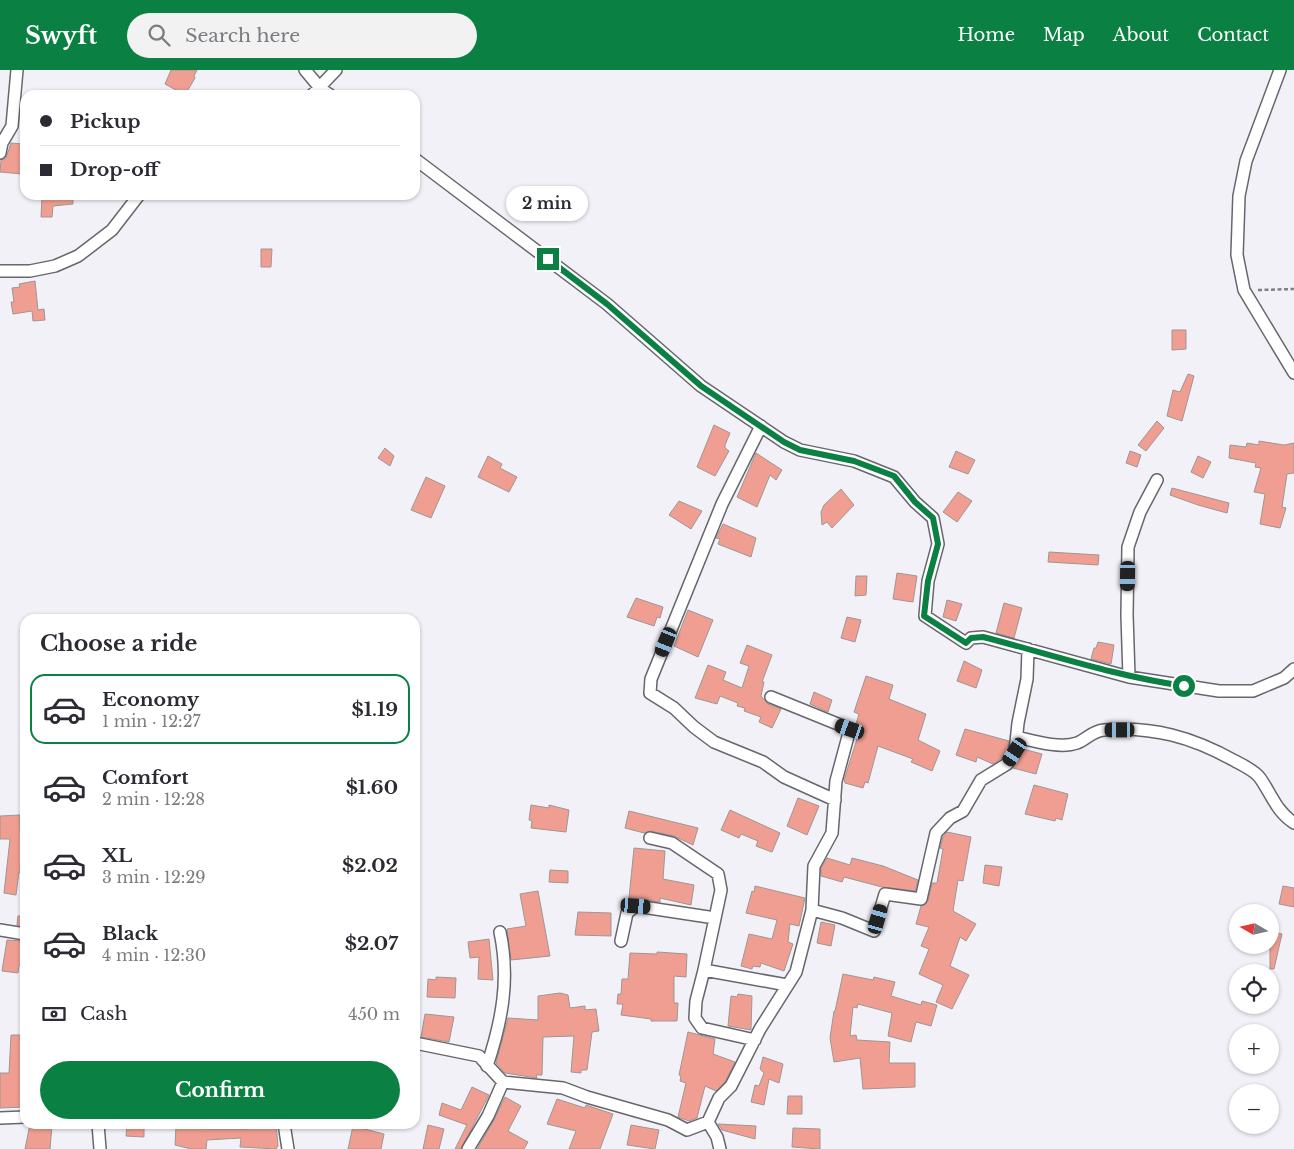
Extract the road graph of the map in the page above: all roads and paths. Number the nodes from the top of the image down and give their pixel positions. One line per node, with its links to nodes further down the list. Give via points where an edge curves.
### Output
1 (17, 70): 7 (street, via 12,126)
2 (305, 70): 5 (street)
3 (336, 70): 6 (street)
4 (1280, 70): 12 (street, via 1246,161 1239,196 1237,255)
5 (315, 90)
6 (317, 90)
7 (0, 154)
8 (420, 163): 14 (street, via 607,304 701,386)
9 (135, 200): 10 (street, via 112,230 78,256 47,268)
10 (0, 271)
11 (1294, 289): 12 (path)
12 (1244, 290): 13 (street)
13 (1294, 373)
14 (761, 426): 16 (street, via 800,450 854,461 894,476 933,518 938,544 928,581 924,616 966,643 971,638 983,637); 21 (street, via 722,504 649,690 714,742 763,762 784,776)
15 (1157, 480): 18 (street, via 1140,512 1128,547)
16 (1028, 649): 18 (street); 20 (street, via 1025,694)
17 (1294, 669): 18 (street, via 1284,678 1253,691 1219,691)
18 (1129, 677)
19 (771, 697): 21 (street, via 850,729 836,781)
20 (1017, 737): 22 (street, via 1069,743 1103,730 1155,730 1196,741 1237,761 1259,777 1278,809); 24 (street, via 1015,752 1007,764 980,780 963,811 950,818 936,833 921,899 884,894 874,931)
21 (835, 800): 24 (street, via 832,833 814,866)
22 (1294, 823)
23 (650, 838): 25 (street, via 672,843 718,874 721,890)
24 (812, 910): 31 (street, via 796,972)
25 (715, 918): 29 (street, via 636,906 627,914); 30 (street)
26 (0, 930): 28 (street)
27 (500, 932): 34 (street, via 506,959 504,996 498,1034)
28 (20, 933)
29 (621, 941)
30 (704, 970): 31 (street); 32 (street, via 696,1001 695,1018 698,1023 702,1028)
31 (787, 985): 32 (street)
32 (755, 1040): 38 (street)
33 (420, 1044): 34 (street, via 479,1056)
34 (487, 1066): 35 (street)
35 (503, 1082): 38 (street, via 563,1088 668,1120 687,1130); 43 (street)
36 (20, 1117): 37 (street)
37 (0, 1118)
38 (708, 1122): 44 (street)
39 (98, 1129): 41 (street)
40 (285, 1129): 42 (street)
41 (100, 1149)
42 (288, 1149)
43 (468, 1149)
44 (720, 1149)

